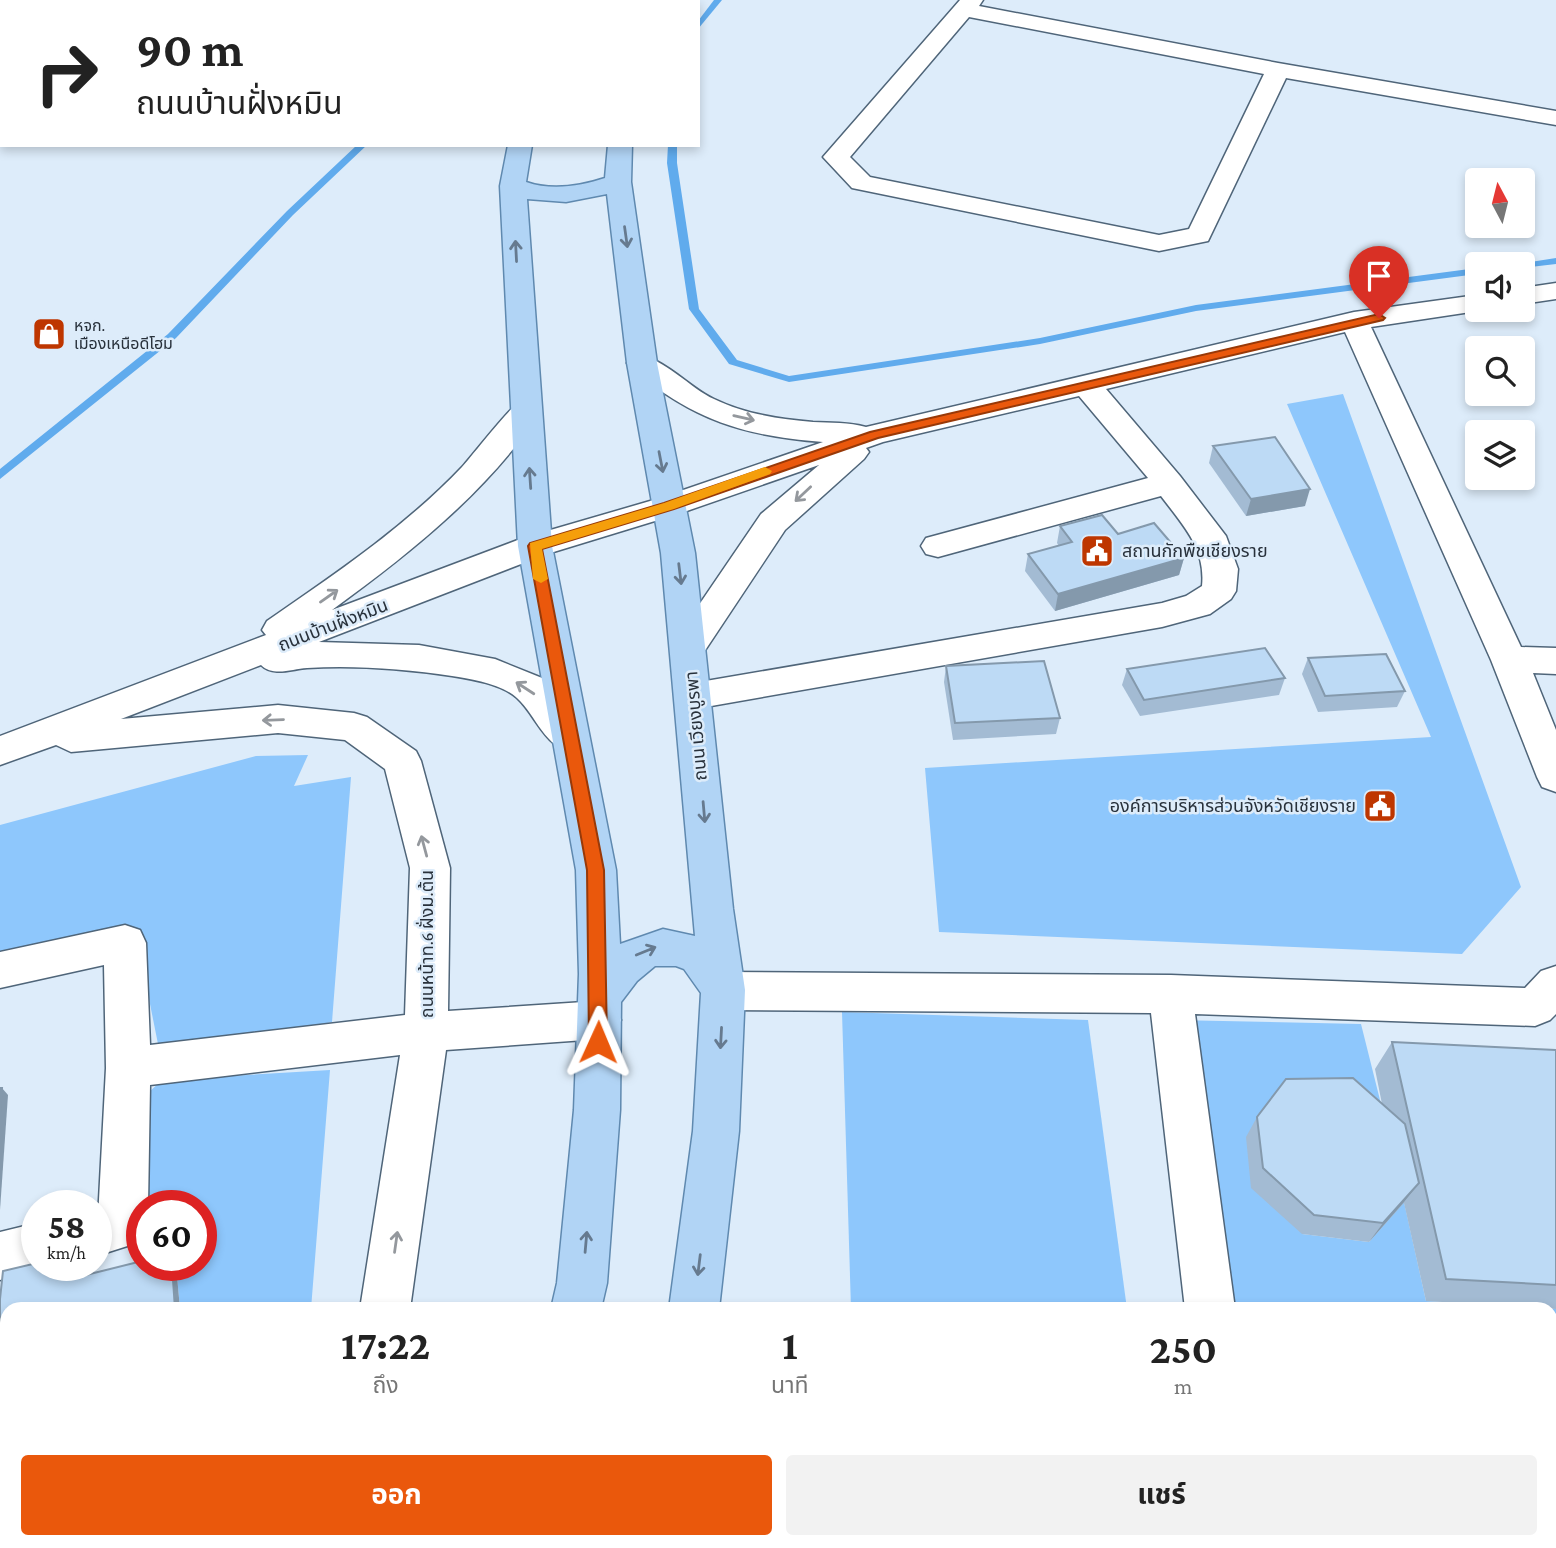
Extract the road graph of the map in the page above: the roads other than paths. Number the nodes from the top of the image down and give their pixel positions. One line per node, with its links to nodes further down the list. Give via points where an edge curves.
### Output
1 (969, 5): 2 (street); 2 (street, via 836,157 861,183 1159,243 1199,234)
2 (1278, 70): 3 (street)
3 (1556, 118)
4 (520, 147): 7 (main road)
5 (620, 147): 6 (main road, ถนน เวียงบูรพา)
6 (618, 182): 7 (main road, via 592,192 562,194 532,194); 12 (main road, ถนน เวียงบูรพา, one-way to 12)
7 (513, 187): 14 (main road, one-way to 7)
8 (1556, 291): 9 (street)
9 (1535, 294)
10 (1465, 305): 11 (street)
11 (1354, 321): 13 (street); 21 (street)
12 (642, 363): 15 (street, one-way to 15, via 687,397 720,412 819,433); 17 (main road, ถนน เวียงบูรพา, one-way to 17)
13 (1086, 385): 15 (street); 16 (street)
14 (525, 414): 18 (main road, one-way to 14); 23 (street, one-way to 14, via 432,517 493,457)
15 (874, 435): 17 (street, ถนนบ้านฝั่งหมิน); 20 (street, one-way to 20, via 773,522)
16 (1168, 483): 19 (street); 24 (street, via 1214,544 1222,569 1219,591 1198,605)
17 (669, 506): 18 (street, ถนนบ้านฝั่งหมิน); 20 (main road, ถนน เวียงบูรพา, one-way to 20)
18 (535, 546): 23 (street, ถนนบ้านฝั่งหมิน); 25 (main road)
19 (938, 546)
20 (689, 646): 24 (main road, ถนน เวียงบูรพา)
21 (1508, 660): 22 (street); 27 (street)
22 (1556, 661)
23 (233, 664): 25 (street, one-way to 23, via 529,687 482,668 419,658 319,655); 26 (street, ถนนบ้านฝั่งหมิน)
24 (694, 696): 30 (main road, ถนน เวียงบูรพา, one-way to 30)
25 (570, 738): 32 (main road, via 596,870)
26 (11, 747): 33 (street, ถนนหน้าท.6 ฝั่งม.ต้น, one-way to 26, via 430,869 402,761 354,727 278,719)
27 (1556, 778)
28 (0, 970): 34 (street, via 125,943)
29 (1556, 984): 31 (street, via 1535,1007)
30 (723, 991): 31 (street); 32 (main road, one-way to 30, via 622,965 641,951 662,946 689,950 705,962); 40 (main road, ถนน เวียงบูรพา, one-way to 40, via 716,1131)
31 (1171, 994): 41 (street)
32 (599, 1009): 33 (street); 39 (main road, one-way to 32, via 597,1110)
33 (426, 1032): 34 (street); 38 (street, ถนนหน้าท.6 ฝั่งม.ต้น, one-way to 33)
34 (128, 1068): 35 (street, via 122,1226)
35 (112, 1229)
36 (21, 1251): 37 (street)
37 (0, 1256)
38 (386, 1302)
39 (578, 1302)
40 (695, 1302)
41 (1209, 1302)

